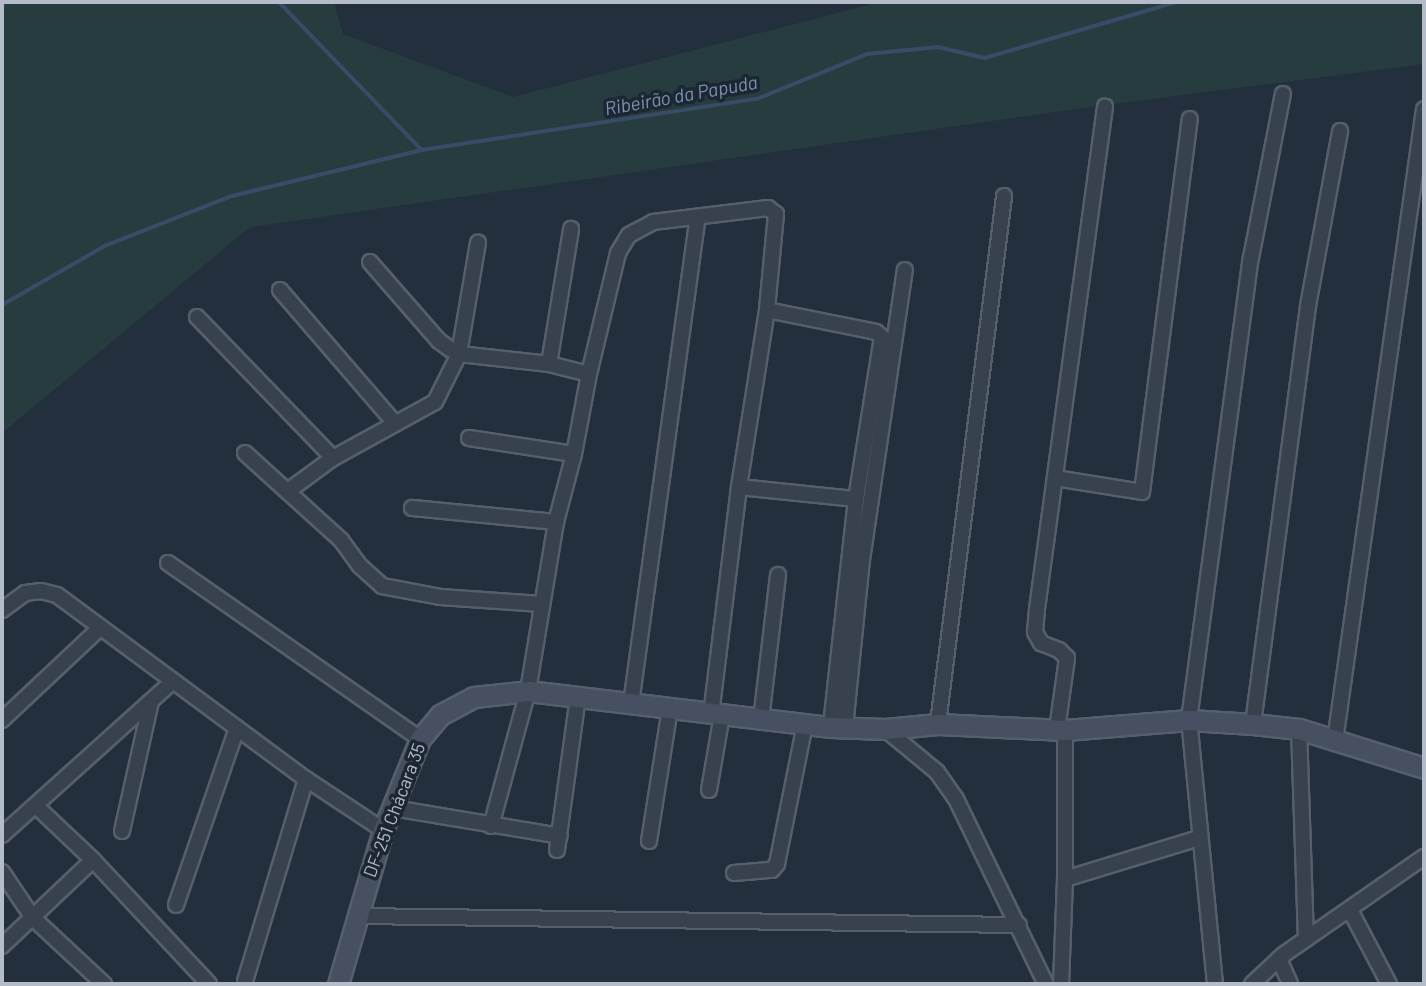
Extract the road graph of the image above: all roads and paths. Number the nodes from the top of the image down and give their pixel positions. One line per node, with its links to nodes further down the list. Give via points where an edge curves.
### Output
1 (1283, 94): 43 (street, via 1251,258)
2 (1105, 107): 23 (street)
3 (1424, 109): 53 (street)
4 (1190, 119): 23 (street, via 1142,492)
5 (1340, 131): 46 (street, via 1308,306)
6 (1004, 195): 45 (street)
7 (698, 218): 13 (street, via 774,210); 17 (street, via 653,222 629,235 618,253); 38 (street)
8 (571, 229): 16 (street)
9 (478, 243): 15 (street)
10 (370, 262): 15 (street, via 439,341)
11 (905, 270): 47 (street)
12 (280, 290): 18 (street)
13 (767, 310): 24 (street); 26 (street, via 882,337)
14 (197, 317): 22 (street)
15 (459, 354): 16 (street); 18 (street, via 435,402)
16 (549, 364): 17 (street)
17 (589, 374): 21 (street)
18 (395, 423): 22 (street)
19 (468, 438): 21 (street)
20 (244, 453): 25 (street)
21 (574, 454): 28 (street)
22 (332, 458): 25 (street)
23 (1055, 478): 51 (street, via 1035,632 1041,643 1067,658)
24 (739, 487): 26 (street); 40 (street)
25 (288, 491): 31 (street, via 382,586 440,597)
26 (856, 499): 47 (street)
27 (412, 508): 28 (street)
28 (556, 522): 31 (street)
29 (168, 563): 52 (street)
30 (778, 575): 42 (street)
31 (542, 604): 35 (street)
32 (2, 610): 33 (street, via 25,593 41,591 57,595)
33 (100, 628): 34 (street); 41 (street)
34 (173, 681): 37 (street); 48 (street)
35 (520, 691): 36 (street, DF-251 Chácara 35); 52 (street, DF-251 Chácara 35, via 463,701 440,715); 59 (street)
36 (578, 697): 38 (street, DF-251 Chácara 35); 59 (street, via 558,843)
37 (151, 701): 57 (street); 61 (street)
38 (631, 704): 39 (street, DF-251 Chácara 35)
39 (670, 708): 40 (street, DF-251 Chácara 35); 64 (street)
40 (716, 715): 42 (street, DF-251 Chácara 35); 56 (street)
41 (2, 720)
42 (761, 720): 44 (street, DF-251 Chácara 35)
43 (1189, 720): 46 (street, DF-251 Chácara 35); 51 (street, DF-251 Chácara 35); 63 (street)
44 (805, 724): 47 (street, DF-251 Chácara 35); 68 (street, via 777,864 772,870)
45 (938, 724): 49 (street, DF-251 Chácara 35); 51 (street, DF-251 Chácara 35)
46 (1253, 724): 50 (street, DF-251 Chácara 35)
47 (838, 727): 49 (street, DF-251 Chácara 35)
48 (237, 728): 55 (street); 70 (street)
49 (885, 729): 74 (street, via 937,772 956,799)
50 (1299, 729): 53 (street, DF-251 Chácara 35); 75 (street)
51 (1061, 730): 69 (street)
52 (420, 739): 58 (street, DF-251 Chácara 35)
53 (1335, 741): 54 (street, DF-251 Chácara 35)
54 (1424, 768)
55 (306, 779): 60 (street); 78 (street)
56 (709, 790)
57 (37, 807): 62 (street); 66 (street)
58 (393, 808): 59 (street); 60 (street, DF-251 Chácara 35)
59 (491, 826)
60 (383, 830): 72 (street, DF-251 Chácara 35)
61 (122, 831)
62 (2, 835)
63 (1199, 838): 69 (street); 84 (street)
64 (649, 841)
65 (1424, 857): 71 (street)
66 (93, 860): 73 (street); 80 (street)
67 (2, 872): 73 (street)
68 (734, 873)
69 (1065, 879): 83 (street)
70 (176, 905)
71 (1350, 910): 75 (street); 87 (street)
72 (356, 916): 74 (street); 81 (street, DF-251 Chácara 35)
73 (33, 918): 76 (street); 79 (street)
74 (1019, 925): 82 (street)
75 (1306, 939): 77 (street)
76 (2, 946)
77 (1279, 959): 85 (street); 86 (street)
78 (245, 981)
79 (104, 984)
80 (209, 984)
81 (338, 984)
82 (1046, 984)
83 (1061, 984)
84 (1215, 984)
85 (1252, 984)
86 (1290, 984)
87 (1389, 984)

